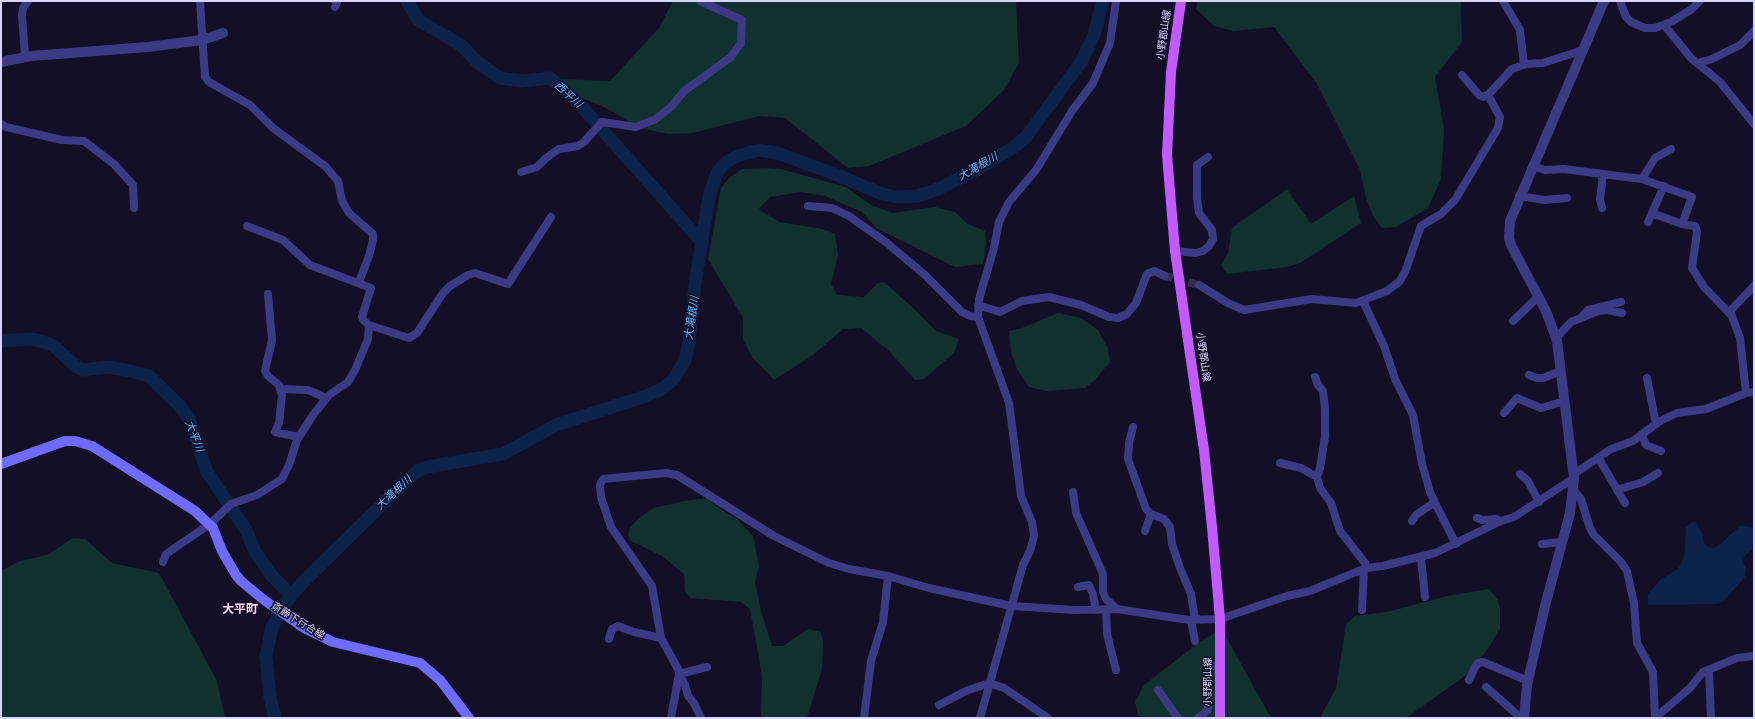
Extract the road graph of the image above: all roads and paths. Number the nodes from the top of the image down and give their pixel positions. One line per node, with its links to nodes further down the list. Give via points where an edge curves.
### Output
1 (28, 1): 15 (street, via 22,15)
2 (200, 1): 13 (street)
3 (700, 1): 26 (street, via 742,20 741,43 731,58 684,91 672,106 656,119 636,127 602,122 578,146 559,149 537,167)
4 (1116, 1): 49 (street, via 1110,43 1093,83 1072,111 1036,170 1015,192 1002,214)
5 (1181, 1): 40 (main road, 小野郡山線, via 1171,72 1167,155)
6 (1503, 1): 18 (street, via 1520,30)
7 (1604, 1): 14 (street)
8 (1620, 1): 10 (street, via 1628,20 1637,26)
9 (1700, 1): 10 (street)
10 (1665, 26): 17 (street)
11 (1754, 31): 17 (street, via 1740,45 1712,59)
12 (223, 33): 13 (street)
13 (202, 40): 15 (street); 42 (street, via 205,77 209,82 250,106 273,128 325,166 338,181 342,200 349,213 373,234 369,256)
14 (1583, 50): 18 (street, via 1543,63); 25 (street)
15 (25, 57): 16 (street)
16 (1, 62)
17 (1697, 63): 22 (street, via 1720,82)
18 (1524, 65): 20 (street, via 1509,71)
19 (1462, 75): 20 (street, via 1479,95)
20 (1488, 95): 47 (street, via 1499,112 1500,125 1463,188 1445,210 1421,226 1399,282 1387,291)
21 (1, 124): 33 (street, via 6,128 62,140 84,141 114,164 134,185)
22 (1754, 124)
23 (1671, 149): 28 (street, via 1655,158)
24 (1208, 157): 40 (street, via 1197,165 1197,198 1200,213 1212,230 1213,239 1210,246 1203,251)
25 (1532, 166): 27 (street, via 1545,170 1564,169); 30 (street)
26 (521, 172)
27 (1603, 174): 28 (street); 34 (street, via 1600,198)
28 (1642, 179): 29 (street)
29 (1664, 186): 35 (street); 38 (street, via 1692,197)
30 (1519, 196): 31 (street, via 1545,200); 46 (street, via 1510,221 1509,238 1522,269)
31 (1567, 198)
32 (808, 206): 52 (street, via 832,208 849,216 924,274 962,312)
33 (134, 208)
34 (1602, 208)
35 (1652, 213): 37 (street); 38 (street)
36 (551, 218): 55 (street, via 508,284 475,273 468,274 443,293 417,333 409,338)
37 (1648, 222)
38 (1682, 224): 50 (street, via 1695,226 1697,231 1692,258 1693,270 1704,287)
39 (246, 226): 42 (street, via 283,240 310,265)
40 (1175, 252): 104 (main road, 小野郡山線, via 1204,450)
41 (1165, 276): 49 (street, via 1154,271 1147,274 1136,303 1127,314 1118,318 1109,318 1081,305 1049,297 1022,302 1000,312)
42 (358, 282): 55 (street, via 372,288 362,317)
43 (1199, 285): 47 (street, via 1244,310 1312,299 1356,303)
44 (1754, 286): 50 (street)
45 (268, 294): 61 (street, via 272,340 265,371)
46 (1538, 297): 54 (street); 56 (street)
47 (1363, 301): 83 (street, via 1387,352 1395,379 1413,415 1422,464)
48 (1621, 302): 53 (street, via 1588,310)
49 (978, 305): 52 (street)
50 (1729, 312): 62 (street, via 1740,338)
51 (1622, 313): 53 (street, via 1602,310)
52 (978, 317): 99 (street, via 1009,404 1021,496 1032,522 1034,536)
53 (1580, 319): 56 (street, via 1571,322)
54 (1513, 321)
55 (369, 325): 63 (street, via 368,339 348,382)
56 (1556, 338): 57 (street)
57 (1561, 371): 58 (street, via 1543,378); 64 (street)
58 (1529, 375)
59 (1315, 377): 77 (street, via 1323,391 1325,408 1325,437)
60 (1647, 378): 66 (street)
61 (280, 389): 63 (street, via 308,390); 69 (street, via 282,401 275,432)
62 (1750, 392): 66 (street, via 1706,409 1677,413)
63 (326, 398): 69 (street)
64 (1565, 401): 65 (street, via 1540,408 1516,398); 76 (street)
65 (1504, 413)
66 (1656, 424): 68 (street)
67 (1133, 427): 84 (street, via 1128,459 1146,509)
68 (1642, 435): 70 (street, via 1646,445); 71 (street, via 1612,449)
69 (299, 437): 88 (street, via 282,479 257,495 231,504)
70 (1661, 451)
71 (1599, 459): 76 (street); 78 (street)
72 (1280, 463): 77 (street, via 1301,468)
73 (1, 464): 88 (main road, 斎藤下行合線, via 65,441 86,444 189,506)
74 (1658, 473): 78 (street, via 1643,482)
75 (1520, 474): 81 (street, via 1528,481)
76 (1574, 476): 79 (street); 81 (street)
77 (1316, 477): 95 (street, via 1320,488 1331,503 1340,531 1365,563)
78 (1618, 490): 82 (street)
79 (1574, 491): 90 (street); 131 (street, via 1582,499 1594,535 1621,562 1626,571 1634,603 1637,643 1652,672)
80 (1073, 492): 101 (street, via 1076,513 1103,574 1103,592 1106,599)
81 (1539, 502): 87 (street, via 1514,517)
82 (1625, 503)
83 (1436, 505): 86 (street, via 1432,504); 91 (street)
84 (1151, 514): 89 (street); 105 (street, via 1164,518 1170,527 1180,568 1191,594)
85 (1478, 518): 87 (street)
86 (1412, 521)
87 (1501, 521): 91 (street)
88 (210, 524): 94 (street, via 166,554); 121 (main road, 斎藤下行合線, via 226,560 236,575 264,600 301,625 333,642 420,663 440,680)
89 (1145, 530)
90 (1562, 542): 92 (street); 117 (street)
91 (1456, 544): 93 (street)
92 (1542, 544)
93 (1421, 558): 95 (street); 98 (street)
94 (163, 562)
95 (1365, 569): 103 (street); 104 (street, via 1310,591 1287,596)
96 (888, 576): 99 (street); 106 (street, via 849,569 809,554 738,515 677,475 666,473 603,479 600,485 601,497 611,527 652,586); 124 (street, via 883,622 871,661)
97 (1078, 587): 102 (street, via 1089,585)
98 (1425, 597)
99 (1011, 606): 102 (street); 116 (street)
100 (1106, 609): 101 (street); 102 (street); 112 (street, via 1107,634)
101 (1117, 609): 105 (street)
102 (1096, 610)
103 (1362, 610)
104 (1220, 619): 105 (street); 110 (main road, 小野郡山線)
105 (1193, 620): 108 (street)
106 (661, 638): 107 (street, via 618,626 612,629); 114 (street)
107 (609, 639)
108 (1195, 641)
109 (1754, 656): 113 (street, via 1737,658)
110 (1220, 666): 128 (street, via 1208,666 1208,710); 129 (main road, 小野郡山線)
111 (706, 667): 114 (street)
112 (1116, 670)
113 (1709, 671): 131 (street, via 1699,674 1690,688); 132 (street)
114 (679, 674): 122 (street); 123 (street)
115 (1469, 680): 117 (street, via 1475,667 1483,662)
116 (989, 682): 120 (street); 125 (street); 126 (street, via 1004,688)
117 (1528, 682): 130 (street)
118 (1486, 686): 130 (street)
119 (1158, 690): 127 (street)
120 (940, 705)
121 (469, 718)
122 (671, 718)
123 (701, 718)
124 (864, 718)
125 (980, 718)
126 (1048, 718)
127 (1178, 718)
128 (1198, 718)
129 (1220, 718)
130 (1523, 718)
131 (1655, 718)
132 (1710, 718)

